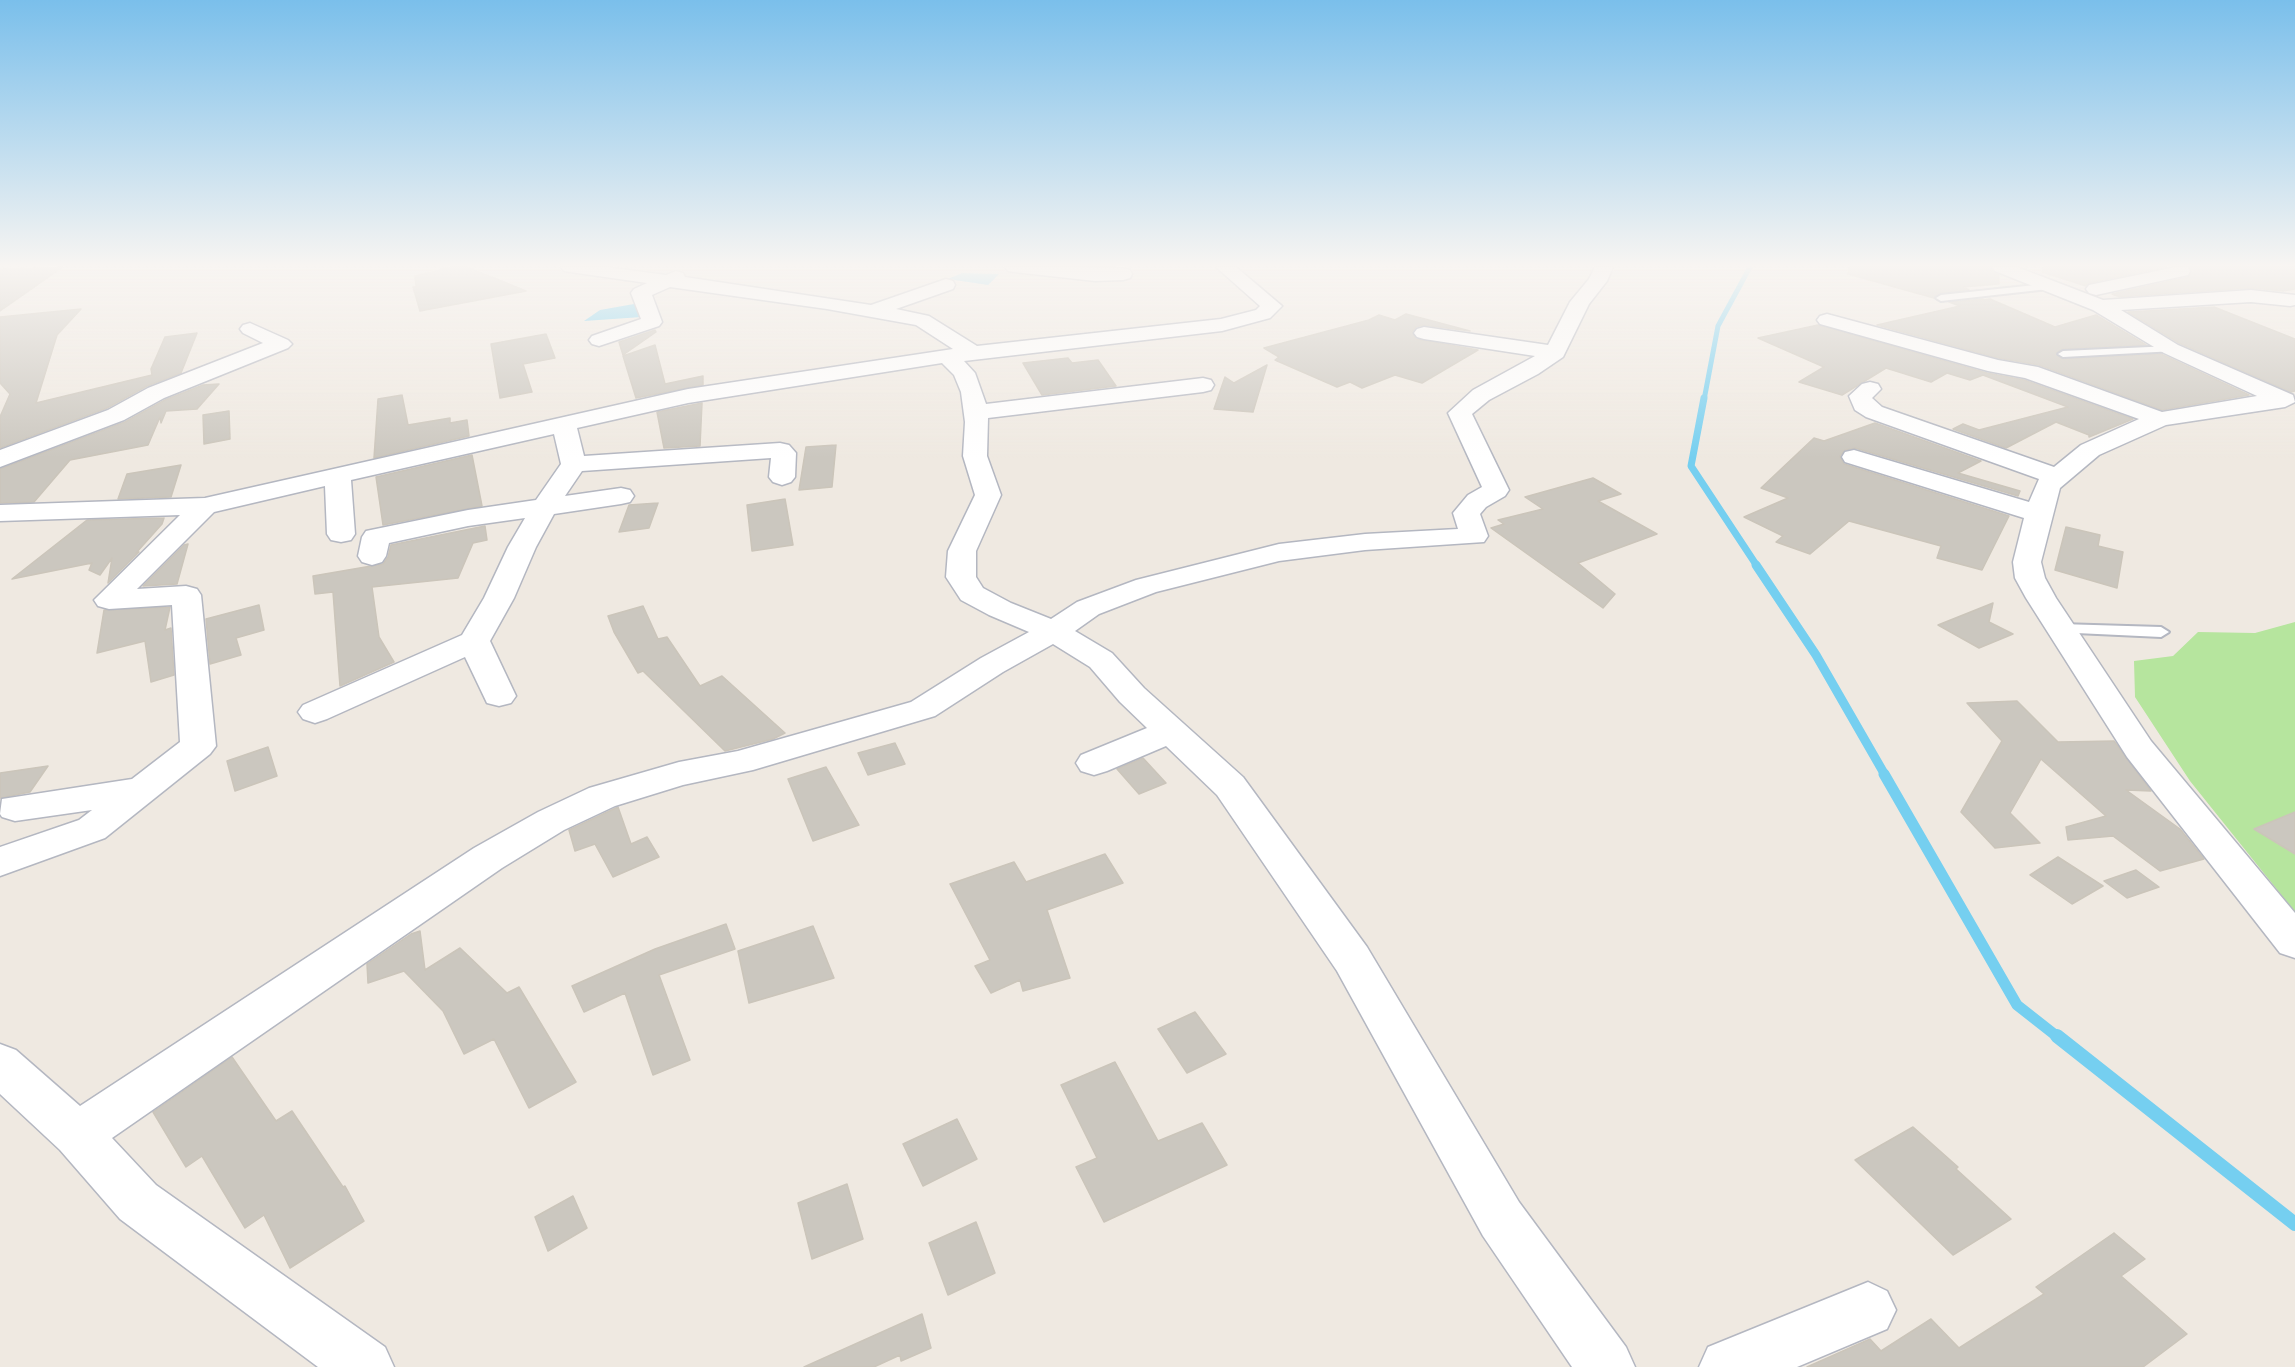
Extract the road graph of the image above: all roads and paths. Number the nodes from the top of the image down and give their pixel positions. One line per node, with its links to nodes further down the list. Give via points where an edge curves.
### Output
1 (255, 331): 21 (street, via 281,344 156,393 116,415)
2 (626, 331): 9 (street)
3 (935, 331): 12 (street)
4 (1169, 331): 12 (street)
5 (1566, 331): 11 (street)
6 (1867, 331): 18 (street, via 2036,374)
7 (2141, 331): 10 (street)
8 (1424, 333): 11 (street)
9 (599, 340)
10 (2171, 349): 13 (lane); 16 (street)
11 (1555, 352): 34 (street, via 1481,395 1460,413 1496,490 1466,513 1474,536 1365,542 1279,553 1146,586 1088,608)
12 (959, 354): 17 (street); 19 (street, via 688,396)
13 (2063, 354)
14 (1203, 385): 17 (street)
15 (1870, 388): 25 (street, via 1860,396 1863,405 1874,412)
16 (2288, 401): 18 (street)
17 (976, 412): 34 (street, via 975,456 988,495 962,551 962,577 972,594)
18 (2160, 419): 25 (street, via 2090,450)
19 (564, 426): 22 (street); 23 (street)
20 (1854, 457): 30 (street)
21 (0, 459)
22 (574, 464): 24 (street, via 780,450 784,453); 28 (street)
23 (338, 477): 27 (street); 31 (street)
24 (782, 477)
25 (2057, 477): 30 (street, via 2048,485)
26 (621, 496): 28 (street)
27 (205, 506): 29 (street); 41 (street, via 109,600 186,595 198,746)
28 (545, 506): 32 (street, via 376,537); 36 (street)
29 (0, 513)
30 (2039, 514): 33 (street, via 2027,562 2041,598)
31 (341, 534)
32 (372, 556)
33 (2060, 629): 35 (lane); 44 (street, via 2139,749)
34 (1054, 631): 39 (street, via 1101,660); 46 (street, via 923,709 602,797 550,821 361,942)
35 (2161, 632)
36 (474, 641): 37 (street); 38 (street)
37 (498, 696)
38 (315, 712)
39 (1171, 731): 40 (street); 49 (street, via 1230,786 1352,959 1501,1219)
40 (1094, 763)
41 (143, 789): 42 (street); 43 (street, via 92,829)
42 (15, 808)
43 (0, 862)
44 (2295, 942)
45 (0, 1064): 46 (street)
46 (77, 1135): 48 (street, via 138,1202)
47 (1868, 1310): 50 (street)
48 (365, 1367)
49 (1606, 1367)
50 (1728, 1367)

